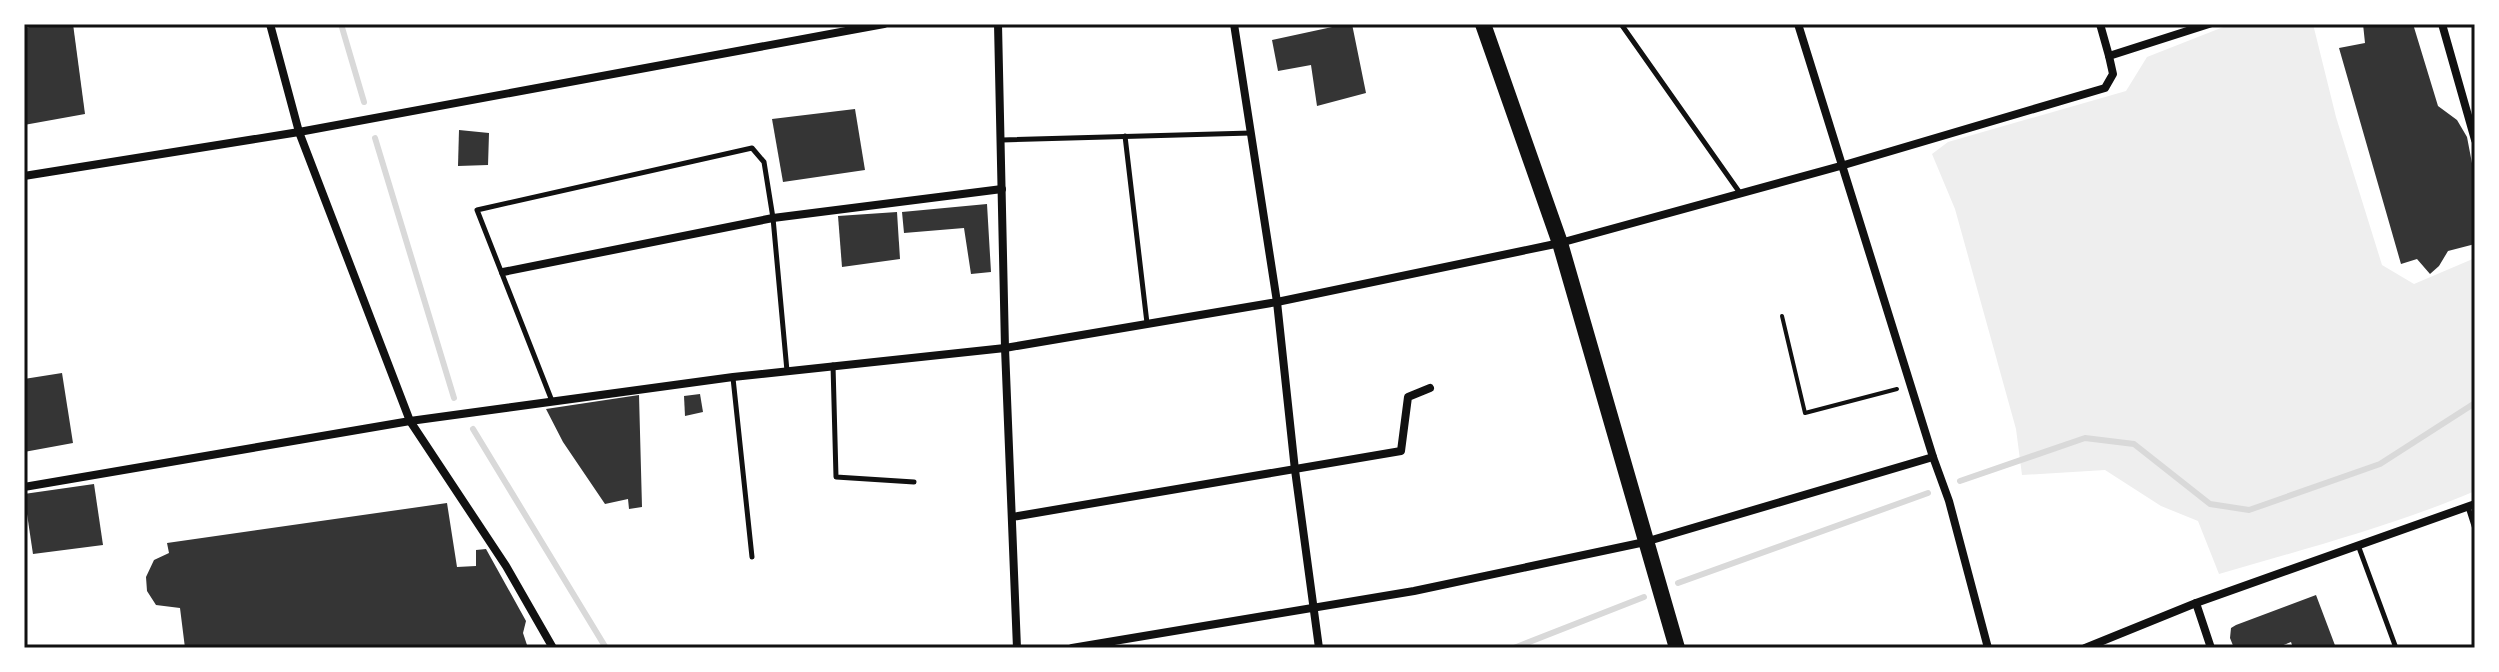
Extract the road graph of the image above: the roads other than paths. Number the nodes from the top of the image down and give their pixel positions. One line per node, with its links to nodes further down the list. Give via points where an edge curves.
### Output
1 (270, 24): 12 (street)
2 (884, 24): 12 (street)
3 (998, 24): 15 (street)
4 (1234, 24): 13 (street)
5 (1483, 24): 22 (main road)
6 (1621, 24): 20 (lane)
7 (1798, 24): 17 (street)
8 (2100, 24): 11 (street)
9 (2209, 24): 11 (street)
10 (2442, 24): 16 (street)
11 (2109, 56): 17 (street, via 2113,74 2105,88)
12 (299, 132): 18 (street); 32 (street)
13 (1251, 133): 14 (lane); 24 (street)
14 (1125, 136): 15 (lane); 25 (lane)
15 (1002, 140): 19 (street)
16 (2475, 140)
17 (1844, 165): 20 (street); 33 (street)
18 (24, 176)
19 (1002, 189): 21 (street); 26 (street)
20 (1740, 193): 22 (street)
21 (773, 218): 23 (street); 23 (lane, via 764,162 752,148 477,210); 28 (lane)
22 (1560, 243): 24 (street); 40 (main road)
23 (503, 272): 31 (lane)
24 (1277, 302): 25 (street); 34 (street)
25 (1147, 324): 26 (street)
26 (1005, 348): 27 (street); 38 (street)
27 (833, 365): 28 (street); 35 (lane, via 836,477)
28 (787, 371): 29 (street)
29 (733, 377): 31 (street); 42 (lane)
30 (1430, 388): 34 (street, via 1408,397 1401,451)
31 (552, 401): 32 (street)
32 (410, 421): 36 (street); 45 (street)
33 (1933, 457): 40 (street); 50 (street)
34 (1295, 470): 38 (street); 44 (street)
35 (914, 482)
36 (24, 487)
37 (2472, 505): 39 (lane); 41 (street)
38 (1012, 517): 46 (street)
39 (2475, 529)
40 (1645, 542): 44 (street); 49 (main road)
41 (2358, 544): 43 (street); 53 (lane)
42 (752, 557)
43 (2196, 603): 51 (street); 52 (street)
44 (1312, 609): 47 (street); 48 (street)
45 (553, 648)
46 (1017, 648)
47 (1072, 648)
48 (1319, 648)
49 (1677, 648)
50 (1988, 648)
51 (2085, 648)
52 (2211, 648)
53 (2396, 648)

